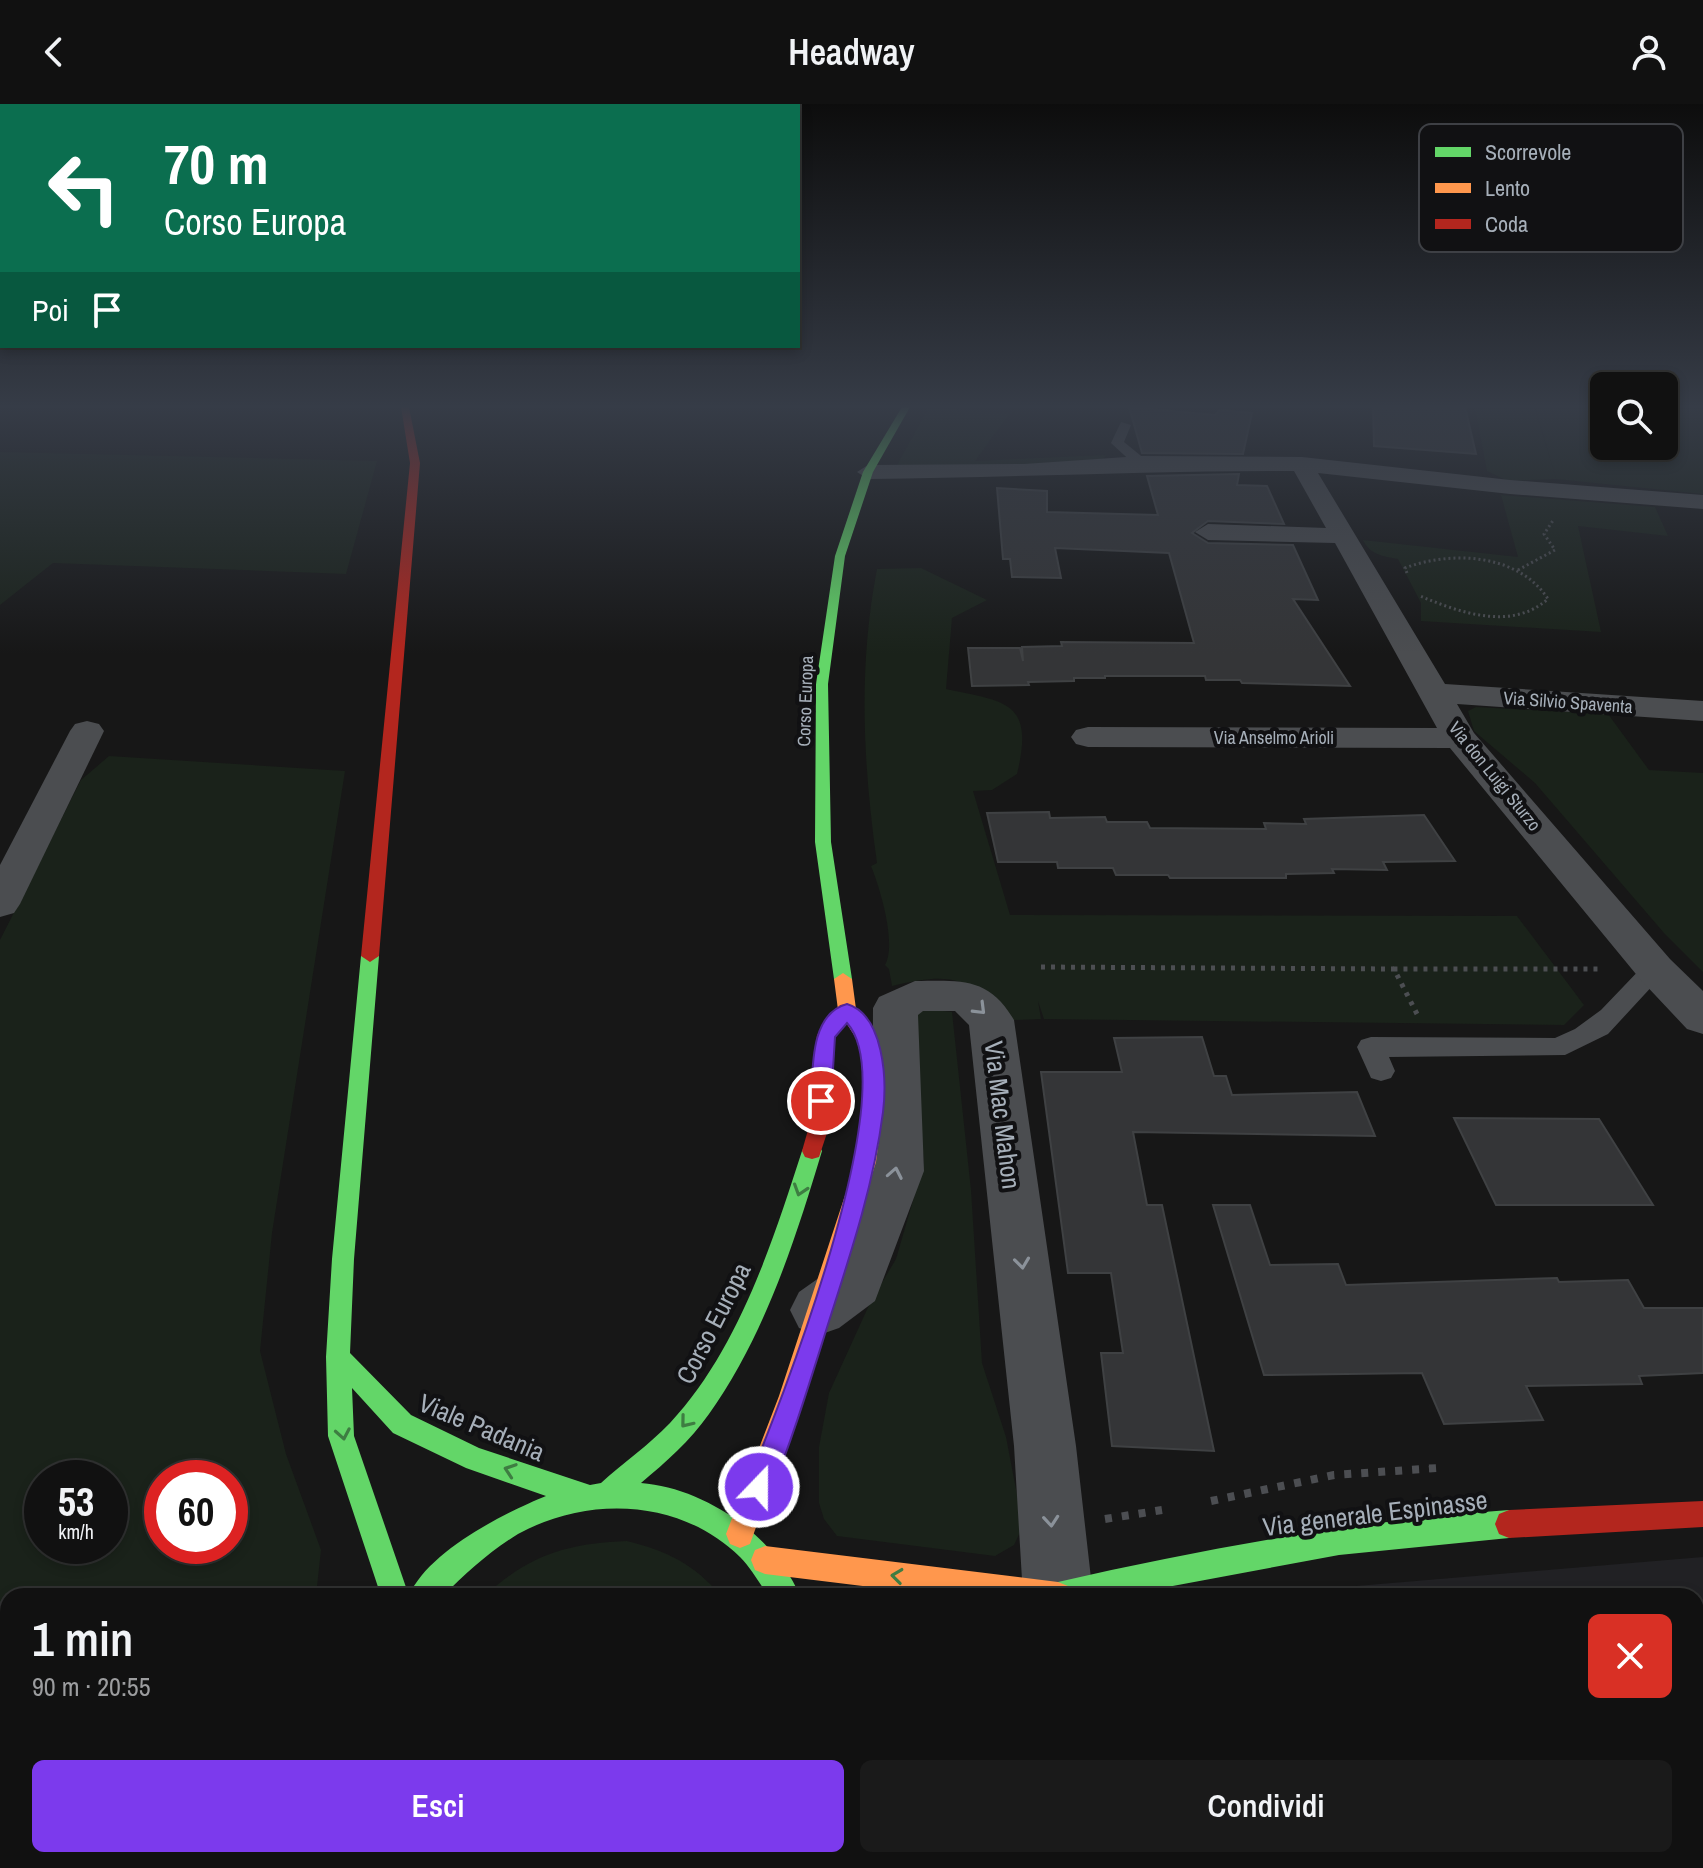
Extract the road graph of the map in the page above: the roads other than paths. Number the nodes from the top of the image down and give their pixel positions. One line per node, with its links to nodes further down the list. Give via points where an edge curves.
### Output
1 (413, 489): 19 (street)
2 (862, 489): 15 (street, Corso Europa, via 840,556 822,684 823,842)
3 (1317, 489): 7 (street, Via don Luigi Sturzo)
4 (1540, 489): 5 (street)
5 (1703, 502)
6 (1208, 532): 7 (street)
7 (1346, 536): 8 (street, Via don Luigi Sturzo)
8 (1432, 693): 9 (street, Via Silvio Spaventa); 12 (street, Via don Luigi Sturzo)
9 (1703, 711)
10 (87, 731): 13 (street)
11 (1088, 737): 12 (street, Via Anselmo Arioli)
12 (1460, 738): 14 (street, Via don Luigi Sturzo)
13 (0, 904)
14 (1655, 969): 16 (street, Via don Luigi Sturzo); 17 (lane, via 1616,1014 1575,1043 1555,1048 1371,1047)
15 (847, 1010): 18 (street, Corso Europa, via 865,1030 874,1109 854,1211); 20 (street, Corso Europa, one-way to 20, via 826,1035 818,1130 799,1195 714,1387 680,1431)
16 (1703, 1018)
17 (1381, 1071)
18 (819, 1310): 23 (street, Corso Europa, via 778,1441); 29 (street, Via Mac Mahon, one-way to 29, via 855,1284 898,1171 895,1008 915,996 966,996 991,1020 1045,1446)
19 (338, 1357): 21 (street, Viale Padania, one-way to 19, via 475,1459 402,1424); 25 (street, one-way to 25, via 341,1436)
20 (610, 1492): 21 (street); 23 (street, via 679,1501)
21 (583, 1495): 26 (street, via 519,1517 457,1558)
22 (1703, 1514): 30 (street, Via generale Espinasse, via 1436,1528 1193,1564)
23 (740, 1534): 24 (street)
24 (765, 1560): 27 (street); 28 (street, Via generale Espinasse, one-way to 24)
25 (392, 1588)
26 (430, 1588)
27 (781, 1588)
28 (993, 1588)
29 (1057, 1588)
30 (1092, 1588)

